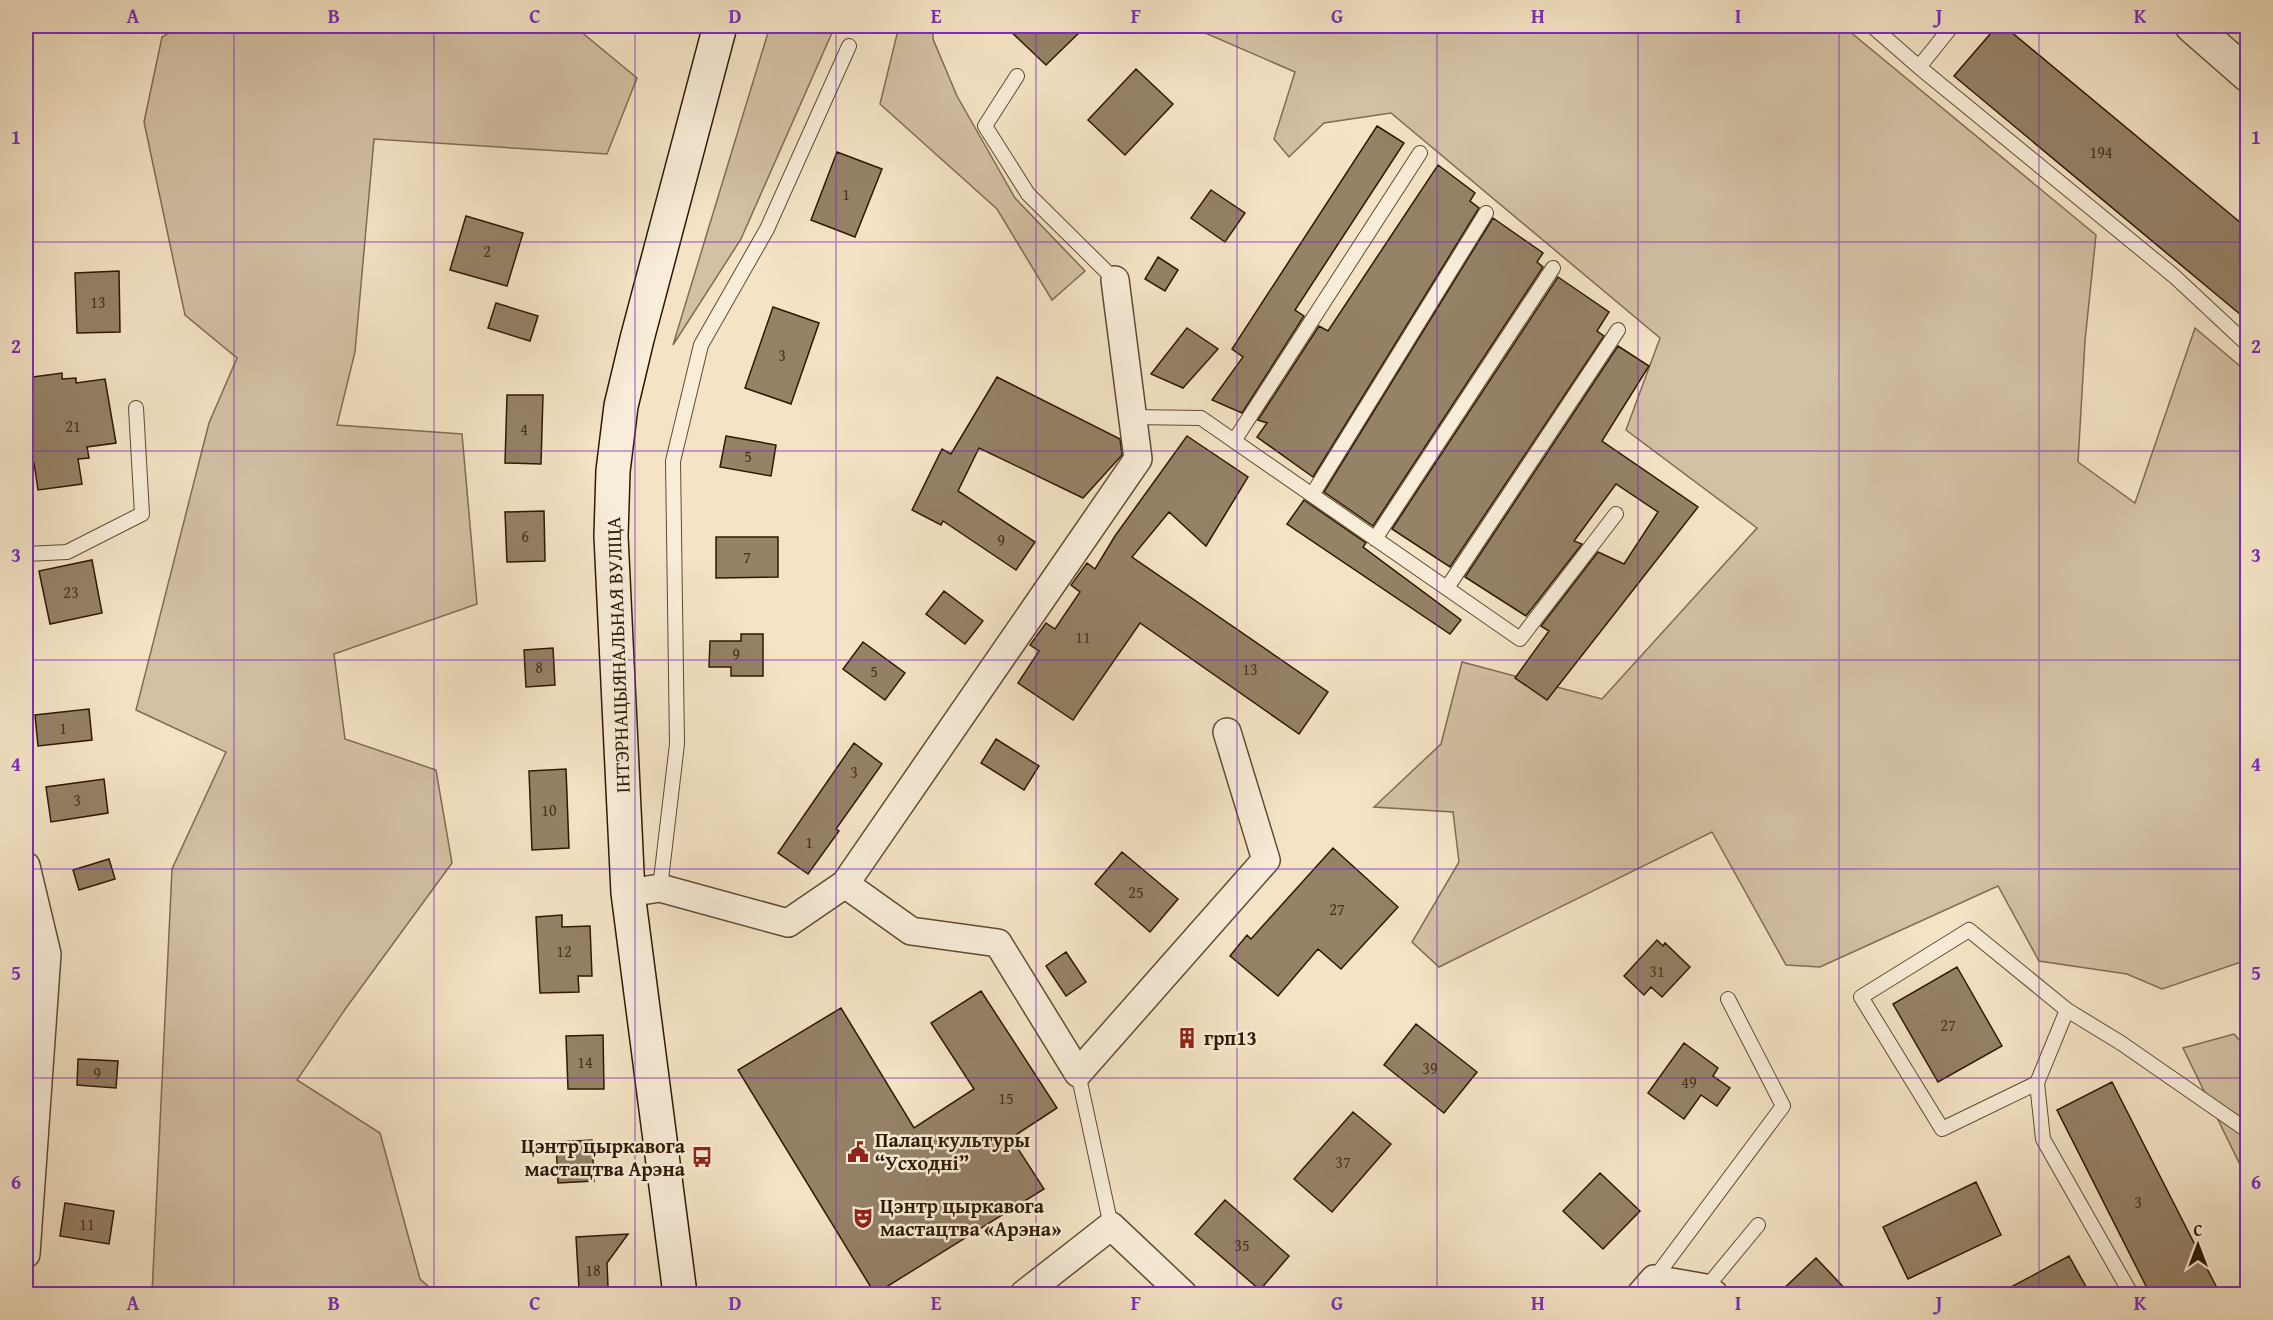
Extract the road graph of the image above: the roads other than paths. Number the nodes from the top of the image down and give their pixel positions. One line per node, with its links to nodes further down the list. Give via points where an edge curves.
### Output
1 (720, 26): 27 (main road, ІНТЭРНАЦЫЯНАЛЬНАЯ ВУЛІЦА, via 634,350 621,406 613,471 611,536)
2 (1872, 26): 6 (lane)
3 (1952, 26): 6 (lane)
4 (2192, 26): 7 (main road)
5 (849, 46): 26 (lane, via 767,229 701,345 673,461 677,744)
6 (1919, 67): 14 (lane, via 2174,276)
7 (2247, 75)
8 (1017, 76): 12 (lane, via 986,126 1028,194)
9 (1420, 153): 17 (lane)
10 (1486, 213): 18 (lane)
11 (1553, 268): 20 (lane)
12 (1115, 280): 16 (street)
13 (1618, 330): 22 (lane)
14 (2247, 345)
15 (136, 408): 21 (lane, via 142,514 67,552)
16 (1133, 417): 17 (lane, via 1201,418); 25 (street, via 1138,459)
17 (1234, 441): 18 (lane)
18 (1312, 495): 20 (lane)
19 (1616, 514): 22 (lane, via 1520,639)
20 (1375, 539): 22 (lane)
21 (26, 554)
22 (1447, 588)
23 (1227, 732): 30 (street, via 1266,860)
24 (26, 866): 35 (street, via 47,954)
25 (845, 885): 26 (street, via 788,923); 30 (street, via 911,931 998,944)
26 (660, 888): 27 (street)
27 (628, 893): 38 (main road, ІНТЭРНАЦЫЯНАЛЬНАЯ ВУЛІЦА)
28 (1728, 999): 36 (lane, via 1783,1106)
29 (2067, 1010): 31 (lane); 31 (lane, via 1970,930 1861,998 1942,1129); 32 (lane)
30 (1078, 1072): 34 (lane)
31 (2037, 1083): 41 (lane, via 2043,1139)
32 (2247, 1131)
33 (1758, 1225): 37 (lane)
34 (1110, 1226): 39 (street); 40 (street)
35 (26, 1254)
36 (1648, 1287): 37 (street)
37 (1710, 1291)
38 (680, 1294)
39 (1024, 1294)
40 (1183, 1294)
41 (2131, 1294)

